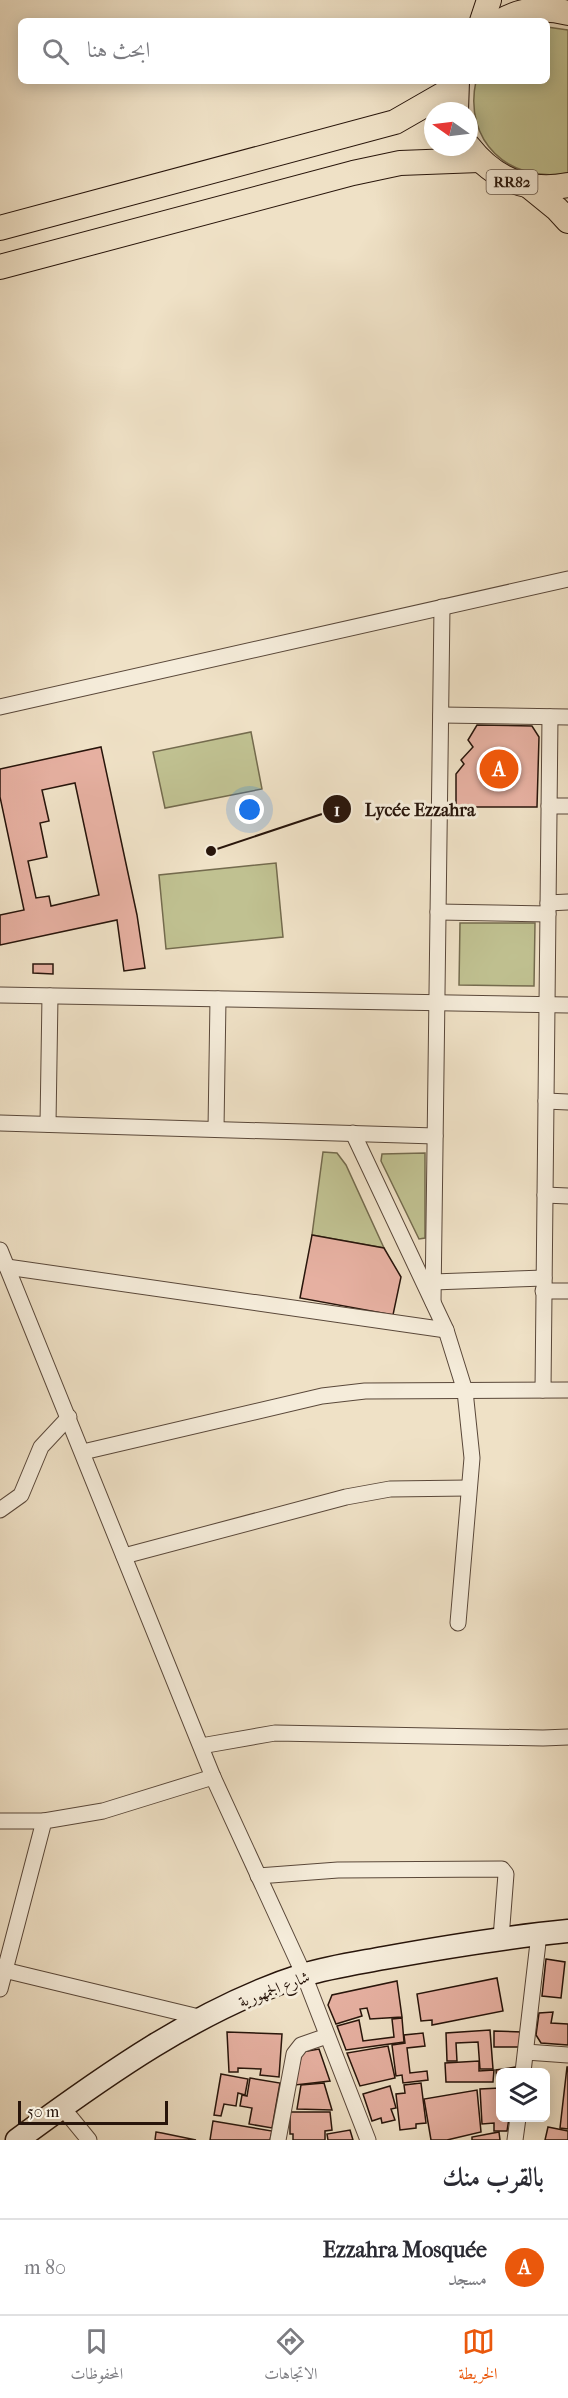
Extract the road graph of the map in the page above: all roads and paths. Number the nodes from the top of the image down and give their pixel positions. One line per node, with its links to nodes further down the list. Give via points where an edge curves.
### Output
1 (489, 0): 4 (main road)
2 (555, 0): 3 (main road)
3 (568, 11): 5 (main road, via 540,10)
4 (483, 18)
5 (508, 18)
6 (457, 84): 7 (main road); 13 (main road, via 396,122)
7 (456, 102)
8 (452, 156): 14 (main road, via 353,173)
9 (477, 156): 11 (main road, RR82, via 511,182)
10 (568, 184): 11 (main road, RR82)
11 (530, 187): 12 (main road, RR82)
12 (568, 221)
13 (0, 228)
14 (0, 267)
15 (568, 579): 16 (street)
16 (442, 607): 17 (street); 18 (street)
17 (0, 707)
18 (441, 715): 19 (street); 25 (street)
19 (550, 717): 20 (street); 21 (street)
20 (568, 717)
21 (549, 806): 22 (street); 24 (street)
22 (568, 806)
23 (568, 902): 24 (street)
24 (548, 908): 25 (street); 30 (street)
25 (438, 912): 29 (street)
26 (0, 995): 27 (street)
27 (50, 996): 28 (street); 35 (street)
28 (218, 999): 29 (street); 36 (street)
29 (437, 1003): 30 (street); 38 (street)
30 (547, 1005): 31 (street); 32 (street)
31 (568, 1005)
32 (546, 1101): 33 (street); 39 (street)
33 (568, 1102)
34 (0, 1123): 35 (street)
35 (48, 1124): 36 (street)
36 (216, 1129): 37 (street)
37 (353, 1133): 38 (street); 46 (street)
38 (435, 1136): 43 (street)
39 (545, 1196): 40 (street); 44 (street)
40 (568, 1196)
41 (0, 1250): 42 (street)
42 (7, 1266): 47 (street); 51 (street)
43 (434, 1282): 44 (street); 46 (street)
44 (543, 1284): 45 (street); 48 (street)
45 (568, 1291)
46 (433, 1302): 47 (street)
47 (446, 1330): 50 (street)
48 (543, 1390): 49 (street); 50 (street)
49 (568, 1390)
50 (465, 1391): 52 (street, via 365,1391 322,1396); 53 (street, via 472,1458)
51 (69, 1417): 52 (street); 54 (street, via 41,1447 21,1495)
52 (83, 1452): 55 (street)
53 (468, 1488): 55 (street, via 390,1490 346,1497); 56 (street)
54 (0, 1510)
55 (124, 1556): 58 (street)
56 (458, 1623)
57 (568, 1737): 58 (street, via 275,1733)
58 (201, 1746): 59 (street)
59 (213, 1777): 61 (street, via 104,1811); 62 (street)
60 (0, 1821): 61 (street)
61 (44, 1821): 66 (street)
62 (258, 1876): 65 (street, via 338,1870 502,1869 506,1874); 67 (street)
63 (568, 1931): 64 (main road, شارع الجمهورية)
64 (539, 1934): 65 (main road, شارع الجمهورية); 71 (street)
65 (501, 1938): 67 (main road, شارع الجمهورية)
66 (4, 1970): 68 (street); 69 (street)
67 (304, 1975): 69 (main road, شارع الجمهورية); 70 (street)
68 (0, 1989)
69 (203, 2018): 74 (main road, شارع الجمهورية)
70 (327, 2036): 78 (street, via 301,2045 294,2054); 79 (street)
71 (526, 2052): 72 (street); 73 (street)
72 (568, 2055)
73 (524, 2068)
74 (62, 2107): 76 (main road, شارع الجمهورية); 77 (street)
75 (517, 2122): 80 (street)
76 (17, 2140)
77 (89, 2140)
78 (278, 2140)
79 (368, 2140)
80 (515, 2140)

